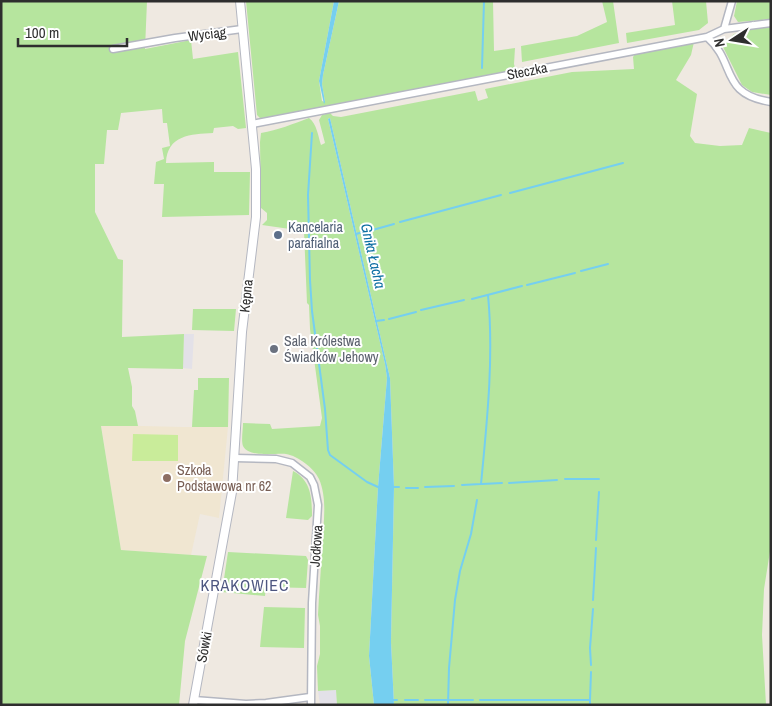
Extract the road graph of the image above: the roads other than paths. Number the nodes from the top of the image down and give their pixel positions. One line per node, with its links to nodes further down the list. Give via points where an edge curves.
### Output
1 (240, 1): 4 (street, Kępna)
2 (732, 1): 5 (street)
3 (771, 23): 5 (street, Steczka)
4 (242, 29): 7 (street, Wyciąg); 9 (street, Kępna)
5 (724, 29): 6 (street, Steczka)
6 (707, 37): 8 (street, via 715,43 741,92); 9 (street, Steczka)
7 (113, 49)
8 (771, 102)
9 (252, 124): 10 (street, Kępna, via 256,217 242,341)
10 (235, 458): 11 (street, Kępna, via 230,507); 12 (street, Jodłowa, via 276,459 292,463 306,473 317,494)
11 (214, 590): 13 (street, Sówki)
12 (310, 697): 13 (street, via 266,703); 14 (street, Jodłowa)
13 (193, 703)
14 (311, 705)

